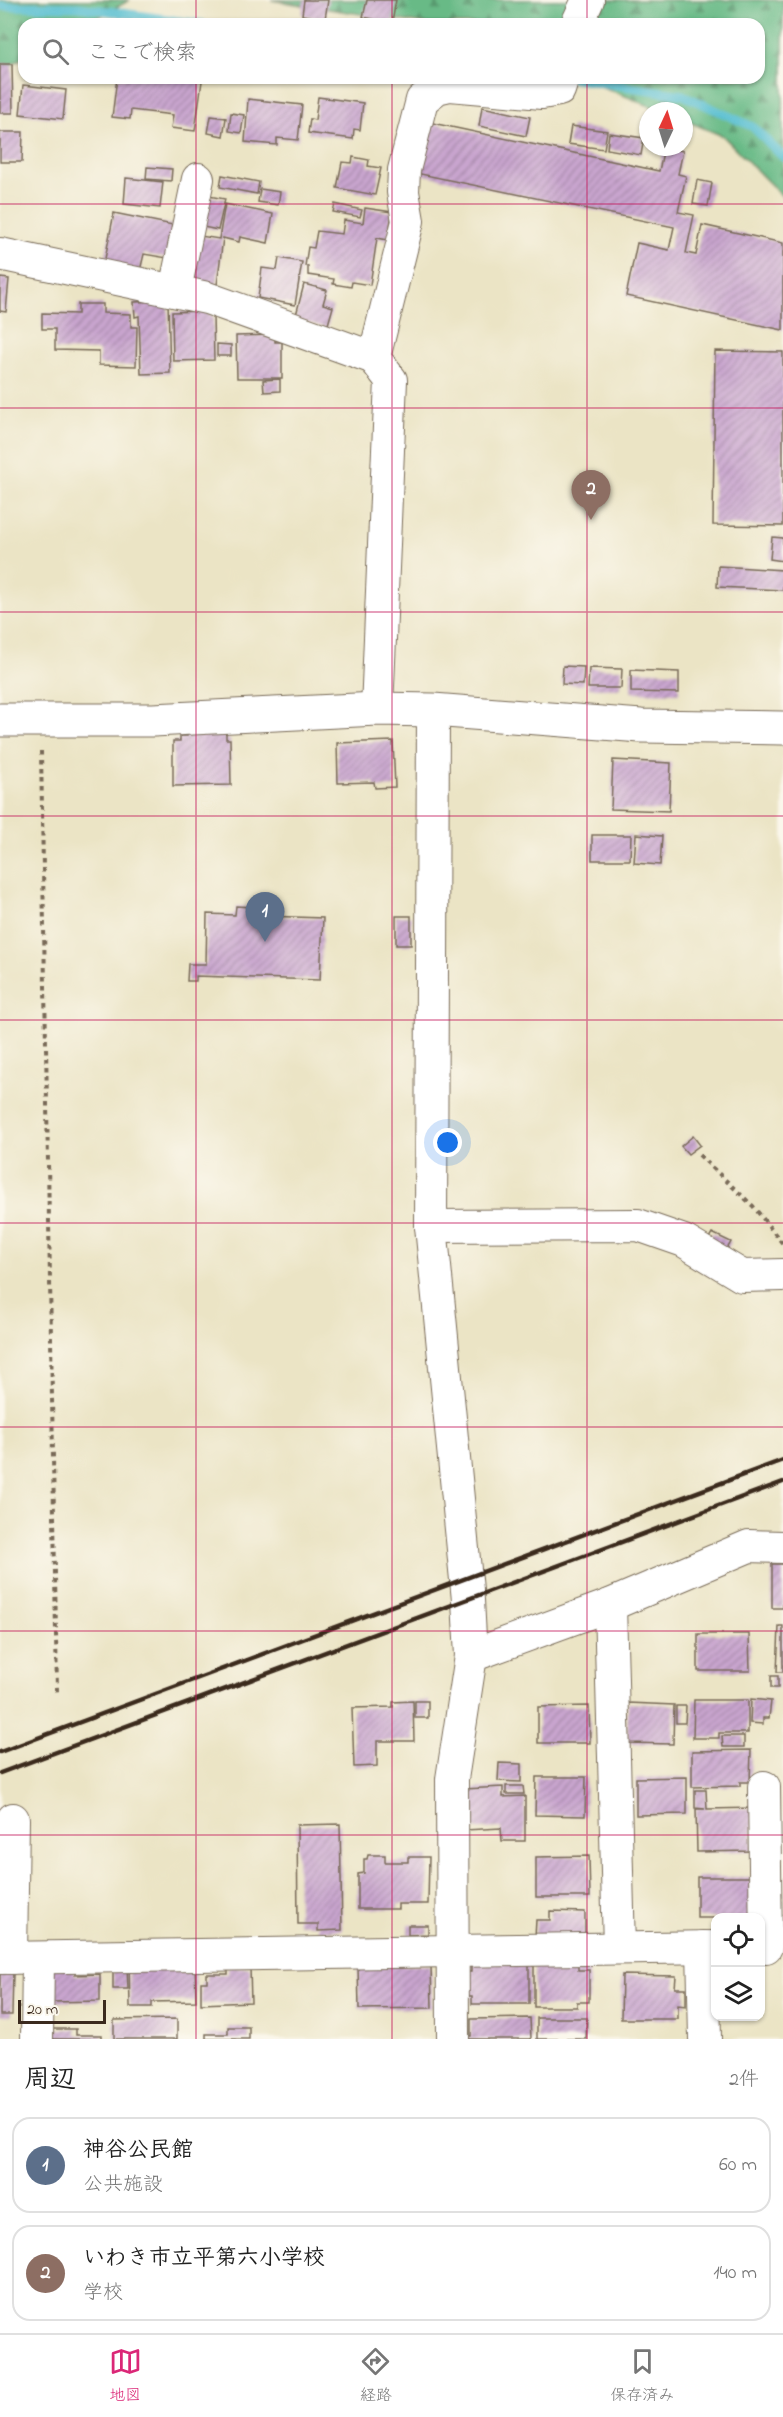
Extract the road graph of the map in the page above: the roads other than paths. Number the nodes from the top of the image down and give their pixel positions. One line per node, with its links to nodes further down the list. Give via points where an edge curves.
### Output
1 (588, 0): 2 (street)
2 (580, 18)
3 (561, 84): 7 (street, via 559,90 542,93 450,85 437,88 422,100 404,170 402,192 408,221)
4 (198, 179): 6 (street)
5 (0, 254): 6 (street)
6 (176, 290): 7 (street)
7 (374, 358): 8 (street, via 391,380)
8 (377, 710): 9 (street); 10 (street, via 153,720)
9 (433, 710): 11 (street, via 641,726); 12 (street)
10 (0, 720)
11 (783, 728)
12 (431, 1226): 13 (street, via 638,1225 684,1241 742,1276); 16 (street)
13 (783, 1275)
14 (783, 1547): 15 (street, via 749,1546)
15 (610, 1605): 16 (street); 21 (street)
16 (471, 1656): 22 (street, via 452,1779)
17 (764, 1787): 20 (street)
18 (13, 1819): 23 (street)
19 (709, 1947): 21 (street); 26 (street)
20 (770, 1947)
21 (619, 1948): 22 (street)
22 (452, 1950): 23 (street); 25 (street)
23 (16, 1958): 24 (street)
24 (37, 2039)
25 (453, 2039)
26 (705, 2039)

